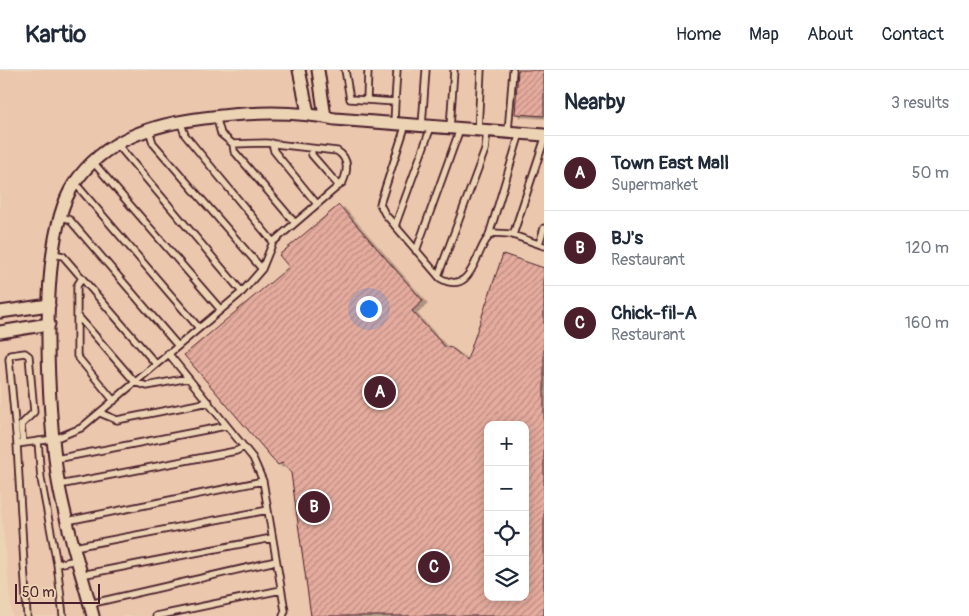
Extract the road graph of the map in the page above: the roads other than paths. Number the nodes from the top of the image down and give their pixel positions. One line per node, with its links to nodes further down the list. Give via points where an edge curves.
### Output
1 (299, 70): 12 (street)
2 (318, 70): 14 (street)
3 (345, 70): 10 (lane, via 350,99)
4 (368, 70): 10 (lane)
5 (397, 70): 11 (lane)
6 (426, 70): 17 (lane)
7 (454, 70): 18 (lane)
8 (481, 70): 20 (lane)
9 (513, 70): 21 (lane)
10 (367, 100): 11 (lane)
11 (395, 102): 16 (lane)
12 (308, 113): 13 (street); 14 (street)
13 (216, 116): 15 (street); 26 (lane, via 221,134)
14 (324, 117): 16 (street)
15 (180, 120): 19 (street); 38 (lane, via 185,135)
16 (400, 124): 17 (street); 34 (lane, via 380,204)
17 (427, 126): 18 (street); 34 (lane)
18 (455, 128): 20 (street); 40 (lane)
19 (148, 129): 25 (street); 42 (lane, via 153,143)
20 (482, 130): 21 (street); 43 (lane, via 485,150)
21 (514, 133): 22 (street); 36 (lane)
22 (544, 135)
23 (544, 141): 37 (lane)
24 (272, 143): 26 (lane); 27 (lane); 31 (lane, via 274,152)
25 (117, 144): 28 (street); 45 (lane)
26 (233, 144): 33 (lane, via 234,151)
27 (311, 148): 30 (lane, via 312,155); 30 (lane, via 337,151 343,155 347,173)
28 (93, 162): 29 (street); 47 (lane)
29 (75, 183): 32 (street); 51 (lane)
30 (339, 186): 31 (lane)
31 (317, 204): 33 (lane)
32 (60, 215): 41 (street); 53 (lane, via 70,220)
33 (295, 223): 38 (lane)
34 (395, 226): 40 (lane)
35 (544, 228): 39 (lane)
36 (489, 235): 37 (lane, via 499,232); 43 (lane, via 475,268 466,277 451,282)
37 (514, 235): 39 (lane)
38 (273, 242): 42 (lane)
39 (541, 245)
40 (416, 250): 43 (lane)
41 (54, 254): 44 (lane, via 63,256); 46 (street)
42 (262, 269): 45 (lane)
43 (438, 276)
44 (82, 278): 49 (lane, via 77,286); 55 (lane)
45 (242, 292): 47 (lane)
46 (49, 305): 48 (street); 50 (street)
47 (221, 310): 51 (lane)
48 (0, 312)
49 (77, 315): 57 (lane); 58 (lane, via 77,356)
50 (49, 324): 52 (street); 62 (street)
51 (199, 328): 53 (lane)
52 (0, 332)
53 (178, 346): 54 (lane)
54 (168, 354): 55 (lane); 56 (lane)
55 (156, 364): 57 (lane)
56 (188, 378): 57 (lane, via 146,386); 59 (lane)
57 (135, 382): 58 (lane)
58 (114, 401): 60 (lane)
59 (209, 402): 60 (lane, via 117,420); 61 (lane)
60 (100, 413): 62 (lane, via 81,428)
61 (226, 426): 65 (lane); 66 (lane)
62 (54, 439): 63 (lane); 66 (street)
63 (38, 441): 64 (lane); 75 (lane)
64 (20, 443): 64 (lane, via 21,425 34,412 28,356 25,354 8,358); 79 (lane)
65 (244, 447): 67 (lane); 68 (lane)
66 (56, 459): 68 (street)
67 (263, 481): 69 (lane); 70 (lane)
68 (59, 485): 70 (street)
69 (268, 510): 71 (lane); 72 (lane)
70 (67, 521): 72 (street)
71 (272, 538): 74 (lane); 76 (lane)
72 (74, 547): 73 (street)
73 (77, 560): 75 (lane); 76 (street)
74 (276, 562): 77 (lane); 78 (lane)
75 (58, 564): 80 (lane)
76 (81, 575): 78 (street)
77 (281, 590): 82 (lane); 83 (lane)
78 (89, 604): 81 (street)
79 (27, 616)
80 (63, 616)
81 (92, 616)
82 (156, 616)
83 (284, 616)

